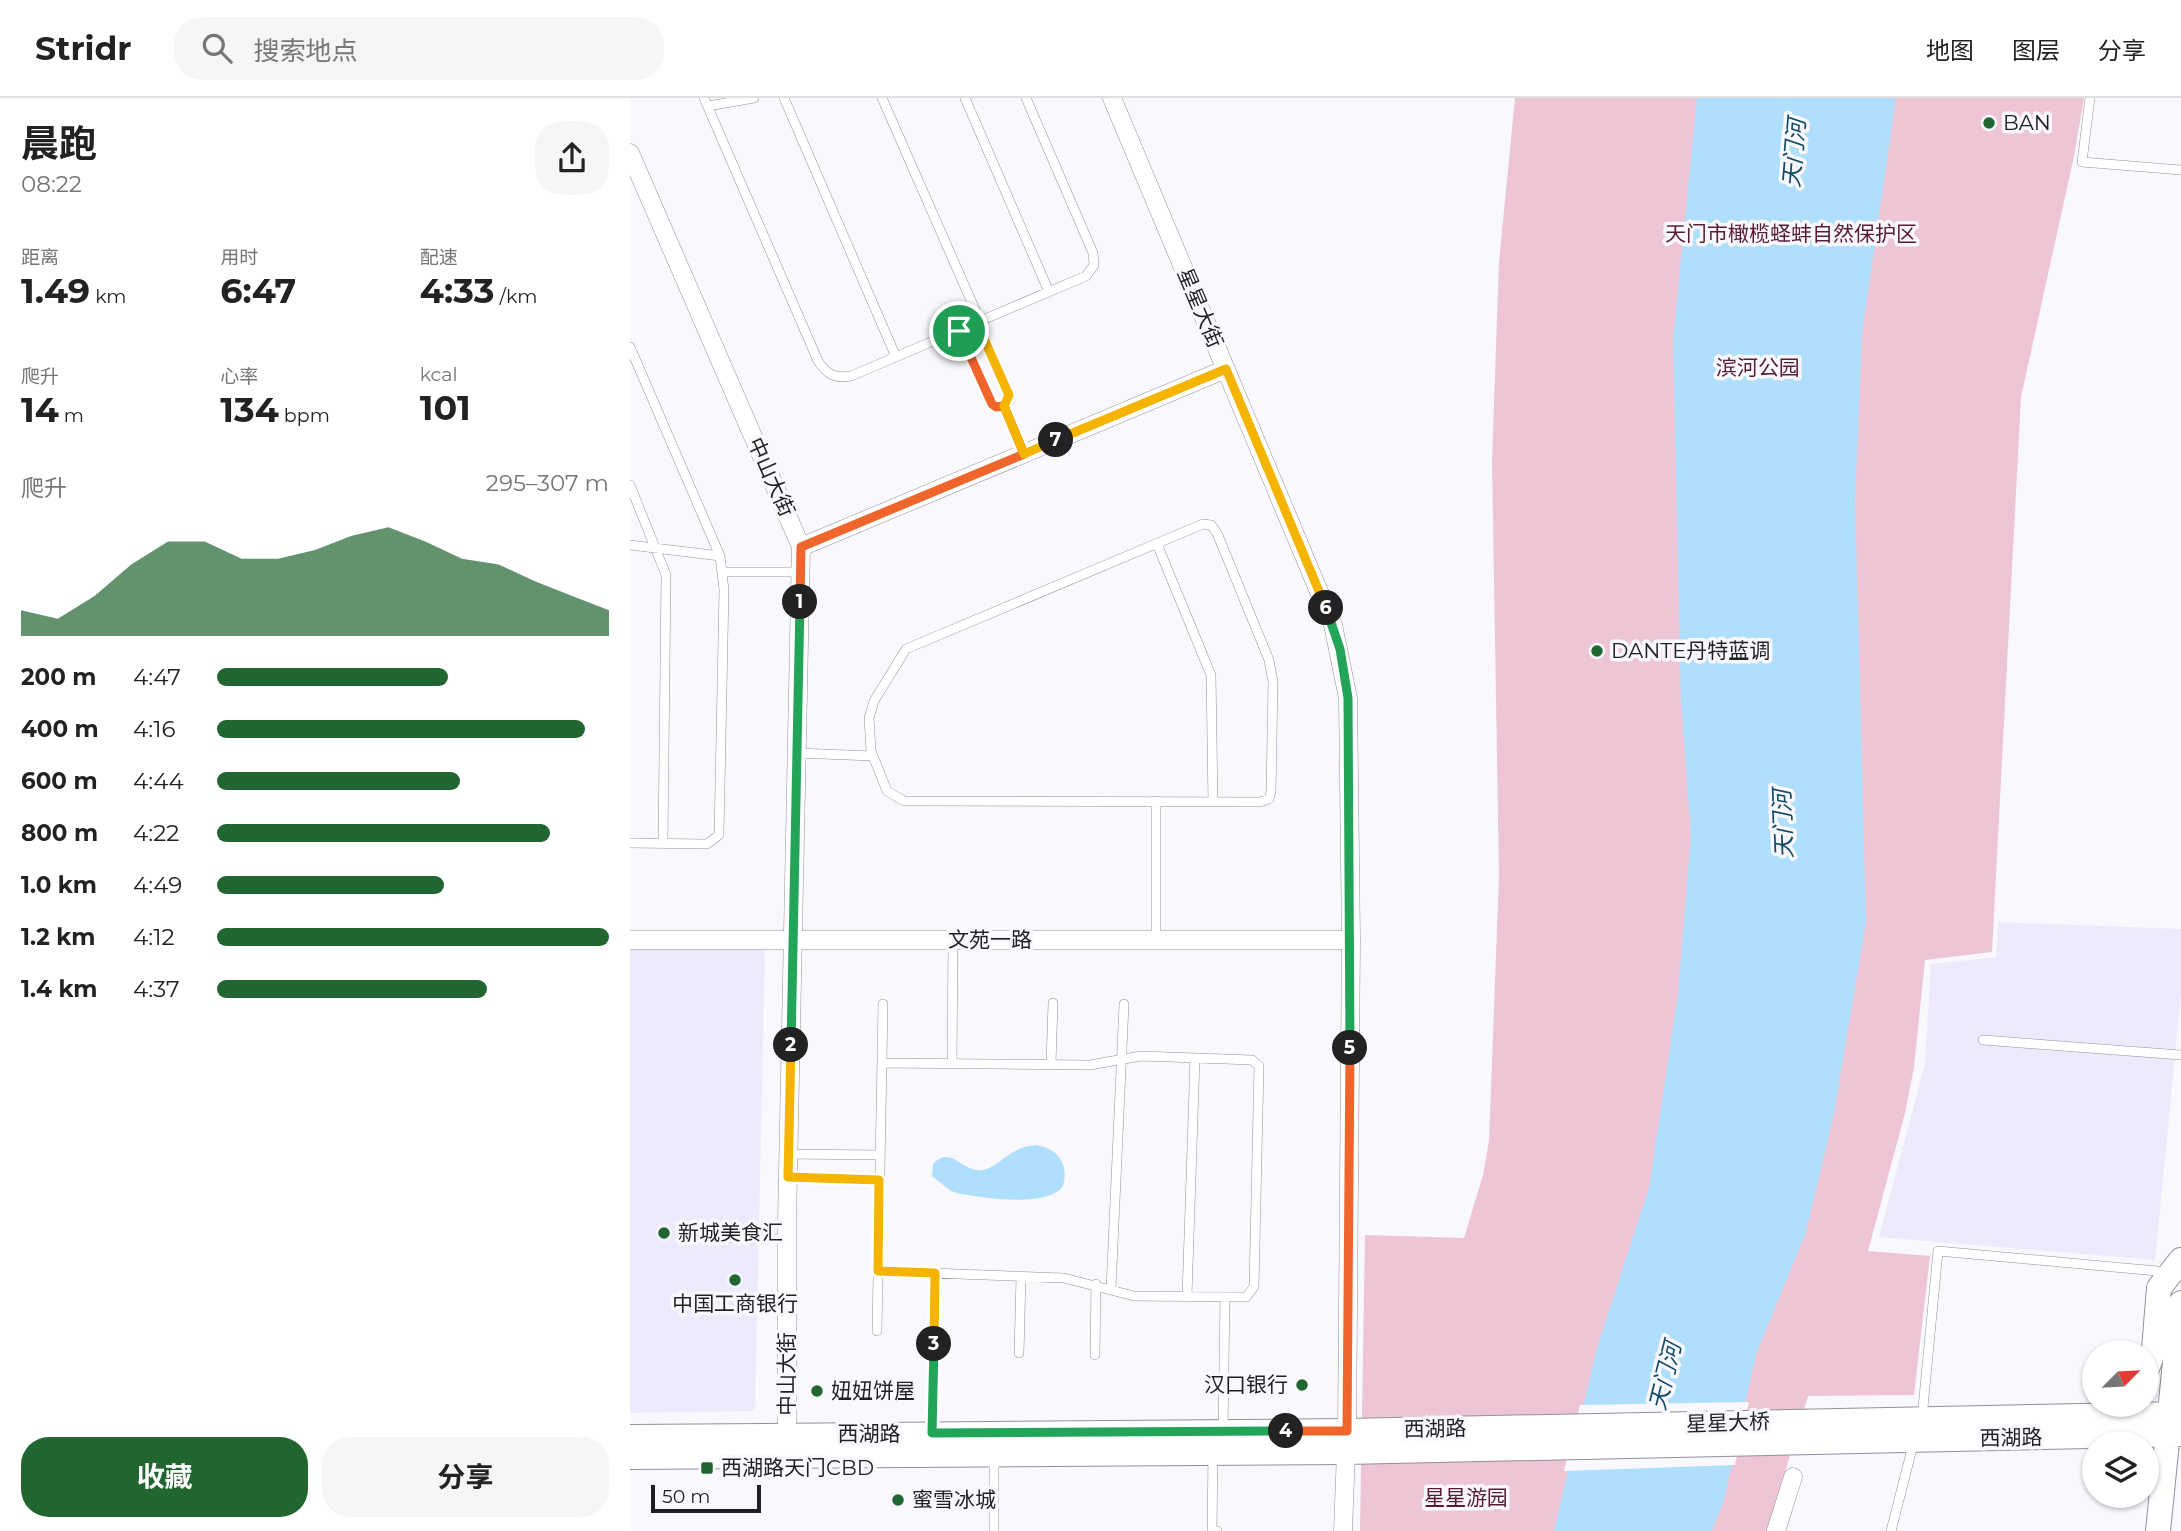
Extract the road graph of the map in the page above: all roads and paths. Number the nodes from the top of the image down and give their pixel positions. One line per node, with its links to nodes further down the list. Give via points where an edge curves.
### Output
1 (754, 98): 8 (lane)
2 (783, 98): 15 (lane)
3 (882, 98): 12 (lane)
4 (965, 98): 11 (lane)
5 (1026, 98): 11 (lane, via 1093,253 1094,265 1086,276)
6 (1112, 98): 16 (street, 星星大街)
7 (2090, 98): 10 (lane, via 2082,162)
8 (706, 102): 15 (lane, via 826,372 839,378 851,376)
9 (630, 153): 22 (street, 中山大街)
10 (2181, 170)
11 (1049, 292): 12 (lane)
12 (979, 322): 13 (lane); 17 (lane, via 1009,395)
13 (959, 331): 15 (lane); 17 (lane, via 992,404)
14 (630, 347): 24 (lane)
15 (896, 357)
16 (1226, 369): 18 (street); 37 (street, 星星大街, via 1340,649 1348,698)
17 (1004, 406): 18 (lane)
18 (1024, 454): 22 (street)
19 (630, 485): 23 (lane)
20 (1157, 544): 28 (lane, via 906,649 874,701 868,738); 30 (lane, via 1211,675); 30 (lane, via 1203,524 1211,525 1269,660 1273,682 1269,799)
21 (630, 545): 23 (lane)
22 (801, 547): 26 (street, 中山大街)
23 (657, 548): 24 (lane); 32 (lane, via 667,595)
24 (720, 556): 25 (lane)
25 (724, 572): 26 (lane); 32 (lane, via 719,835 707,844)
26 (800, 572): 27 (street, 中山大街)
27 (797, 753): 28 (lane); 34 (street, 中山大街)
28 (873, 755): 29 (lane, via 887,791 904,801)
29 (1156, 802): 30 (lane); 36 (lane)
30 (1213, 802)
31 (630, 843): 32 (lane)
32 (663, 843)
33 (630, 940): 34 (street, 文苑一路)
34 (793, 940): 35 (street, 文苑一路); 48 (street, 中山大街)
35 (953, 940): 36 (street, 文苑一路); 46 (lane)
36 (1156, 940): 37 (street, 文苑一路)
37 (1351, 940): 75 (street, 星星大街)
38 (1053, 1003): 47 (lane)
39 (883, 1004): 45 (lane)
40 (1124, 1004): 44 (lane)
41 (1983, 1040): 42 (lane)
42 (2181, 1055)
43 (1195, 1058): 44 (lane); 60 (lane); 61 (lane, via 1252,1060 1259,1066 1254,1287 1247,1297)
44 (1120, 1059): 47 (lane, via 1090,1065); 59 (lane)
45 (882, 1063): 46 (lane); 49 (lane)
46 (952, 1064): 47 (lane)
47 (1051, 1064)
48 (789, 1154): 49 (lane); 50 (street, 中山大街)
49 (880, 1156): 51 (lane)
50 (788, 1177): 51 (lane); 53 (street, 中山大街)
51 (879, 1180): 55 (lane)
52 (732, 1238): 53 (lane)
53 (787, 1239): 77 (street, 中山大街)
54 (2175, 1266): 64 (main road, via 2159,1288); 69 (lane, via 1938,1251)
55 (878, 1271): 56 (lane); 63 (lane)
56 (935, 1273): 57 (lane); 72 (lane)
57 (1021, 1277): 58 (lane); 65 (lane)
58 (1096, 1284): 59 (lane); 66 (lane)
59 (1111, 1289): 60 (lane, via 1134,1296)
60 (1187, 1296): 61 (lane)
61 (1225, 1297): 76 (lane)
62 (2181, 1303): 70 (main road)
63 (877, 1331)
64 (2155, 1340)
65 (1019, 1353)
66 (1095, 1354)
67 (2082, 1416): 69 (main road, 西湖路)
68 (2099, 1418): 70 (main road, 西湖路)
69 (1918, 1430): 70 (main road, 西湖路); 71 (main road, 西湖路); 85 (lane)
70 (2176, 1430): 86 (main road); 87 (main road)
71 (1801, 1432): 74 (main road, 星星大桥)
72 (932, 1433): 76 (main road, 西湖路); 77 (main road, 西湖路)
73 (630, 1437): 77 (main road, 西湖路)
74 (1526, 1438): 75 (main road, 西湖路)
75 (1346, 1441): 76 (main road, 西湖路); 83 (street, 星星大街)
76 (1218, 1442): 78 (main road, 西湖路); 82 (lane, via 1212,1531)
77 (787, 1444): 78 (main road, 西湖路); 79 (main road, 西湖路)
78 (993, 1453): 81 (lane)
79 (630, 1457)
80 (1793, 1477): 84 (street)
81 (994, 1531)
82 (1217, 1531)
83 (1343, 1531)
84 (1776, 1531)
85 (1891, 1531)
86 (2158, 1531)
87 (2171, 1531)

